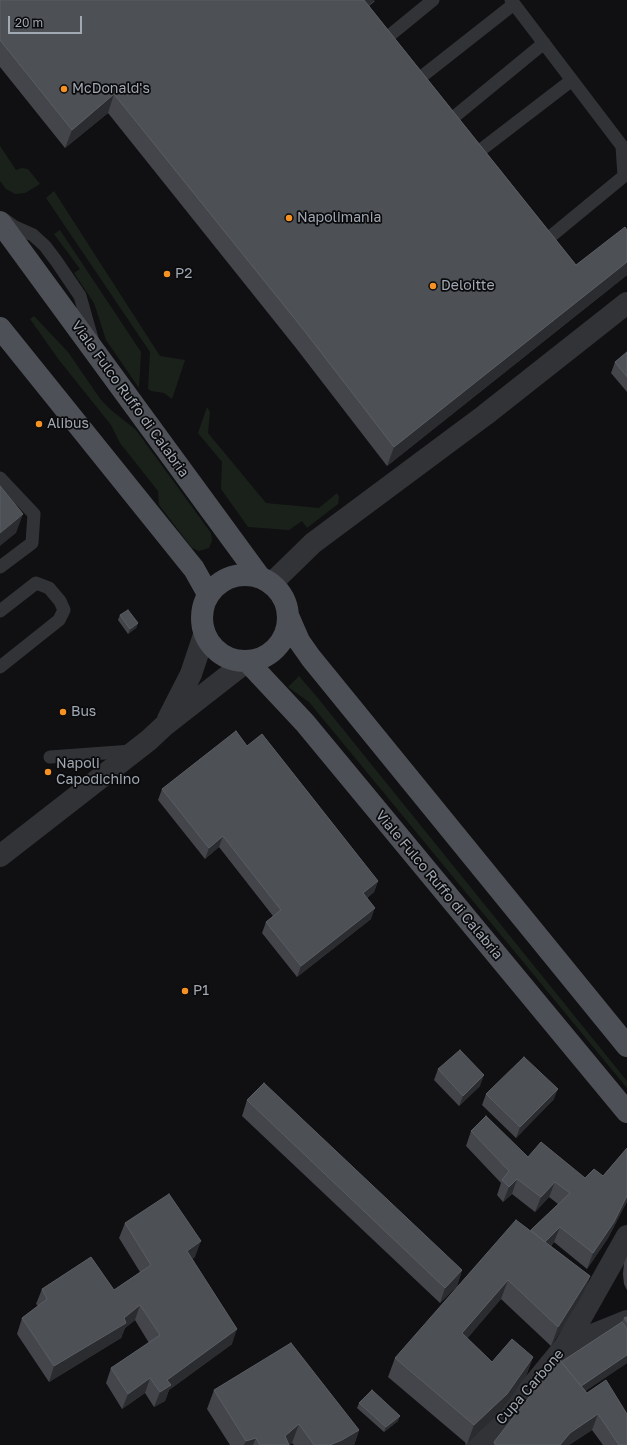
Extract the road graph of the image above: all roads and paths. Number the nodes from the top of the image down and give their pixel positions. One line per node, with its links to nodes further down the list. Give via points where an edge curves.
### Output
1 (433, 0): 4 (lane)
2 (512, 2): 3 (lane); 6 (lane)
3 (544, 43): 5 (lane); 7 (lane)
4 (378, 45)
5 (572, 80): 8 (lane); 11 (lane, via 622,146 624,176)
6 (411, 85)
7 (443, 126)
8 (469, 159)
9 (0, 217): 14 (lane, via 33,235 57,262 80,296)
10 (0, 222): 14 (main road, Viale Fulco Ruffo di Calabria)
11 (539, 246)
12 (627, 303): 17 (street, via 485,415)
13 (0, 328): 18 (main road, via 194,569)
14 (95, 351): 17 (main road, Viale Fulco Ruffo di Calabria)
15 (0, 478): 16 (lane, via 34,514 32,543)
16 (0, 567)
17 (266, 580): 18 (main road, via 245,574 231,576 218,583); 20 (main road, via 282,594)
18 (208, 594): 21 (main road, via 202,607)
19 (0, 611): 23 (lane, via 36,583 49,588 64,610 59,620)
20 (289, 618): 22 (main road, via 287,631 281,643 272,652); 28 (main road, via 299,641 311,658)
21 (204, 635): 22 (main road, via 212,647 222,655 234,660); 24 (street, via 191,674)
22 (247, 661): 24 (street); 29 (main road, Viale Fulco Ruffo di Calabria, via 305,723)
23 (0, 667)
24 (165, 725): 25 (street)
25 (134, 751): 26 (lane); 27 (street)
26 (50, 757)
27 (0, 856)
28 (627, 1046)
29 (627, 1112)
30 (627, 1236): 32 (street, Cupa Carbone)
31 (627, 1322): 32 (street, Cupa Carbone)
32 (565, 1346): 33 (street, Cupa Carbone, via 506,1418)
33 (476, 1445)

